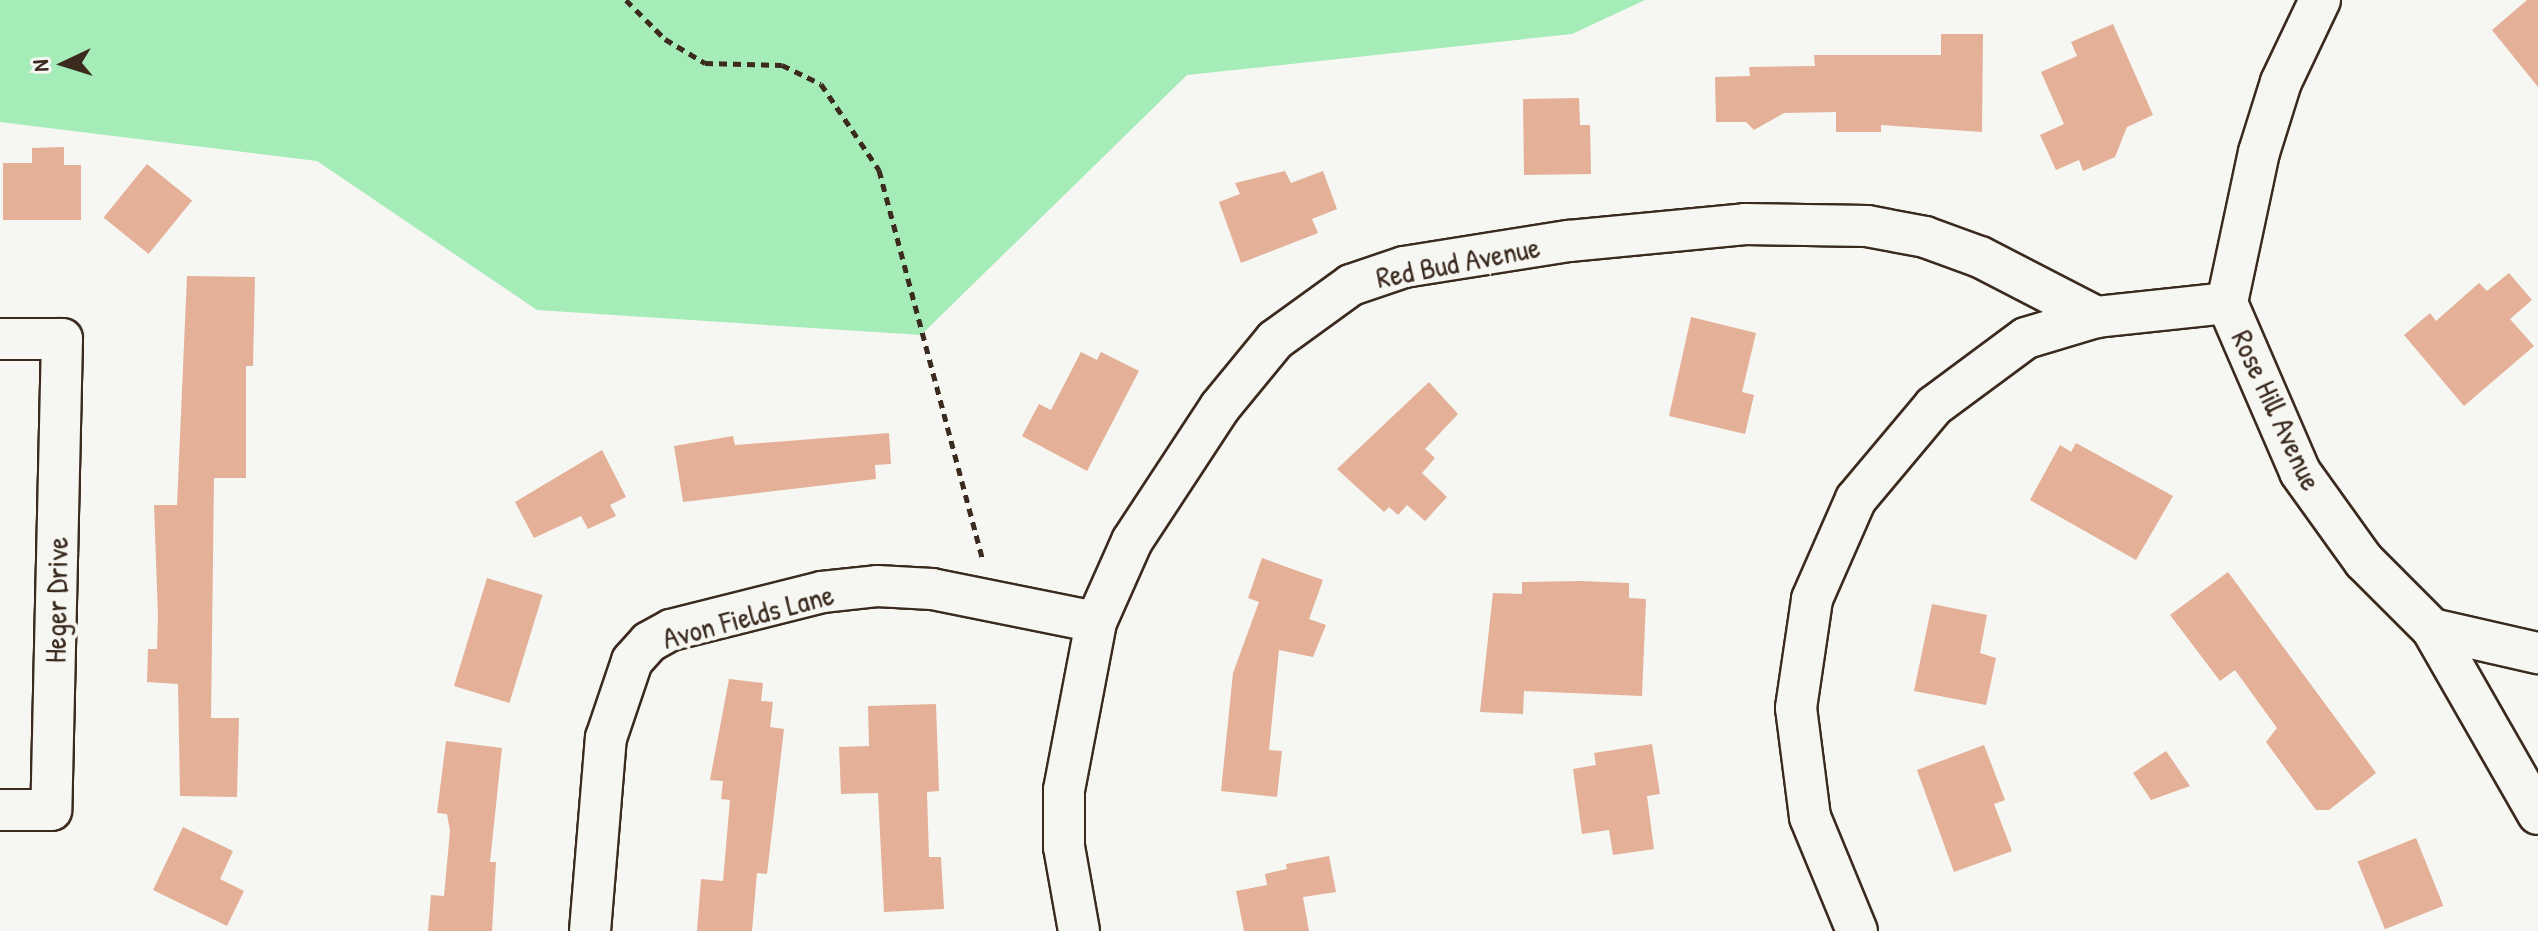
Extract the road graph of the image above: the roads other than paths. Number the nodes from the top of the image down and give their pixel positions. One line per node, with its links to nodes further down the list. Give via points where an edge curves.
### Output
1 (2320, 0): 2 (street, Rose Hill Avenue, via 2281,82 2259,152)
2 (2227, 303): 3 (street); 6 (street, Rose Hill Avenue, via 2300,472 2364,561)
3 (2096, 317): 5 (street, Red Bud Avenue, via 1980,257 1925,237 1867,226 1745,224 1569,241 1404,267 1351,285 1275,340 1175,469 1132,541); 12 (street, via 2026,338 1934,406 1888,454 1831,548 1800,653 1799,763 1827,869)
4 (0, 339): 8 (street, Heger Drive, via 62,339 51,810)
5 (1096, 622): 10 (street, Avon Fields Lane, via 932,589 822,592 671,630 649,642 632,661 606,738); 11 (street, Red Bud Avenue, via 1064,790 1064,847)
6 (2432, 629): 7 (street); 9 (street, Rose Hill Avenue)
7 (2538, 653)
8 (0, 810)
9 (2538, 814)
10 (590, 931)
11 (1079, 931)
12 (1857, 931)

